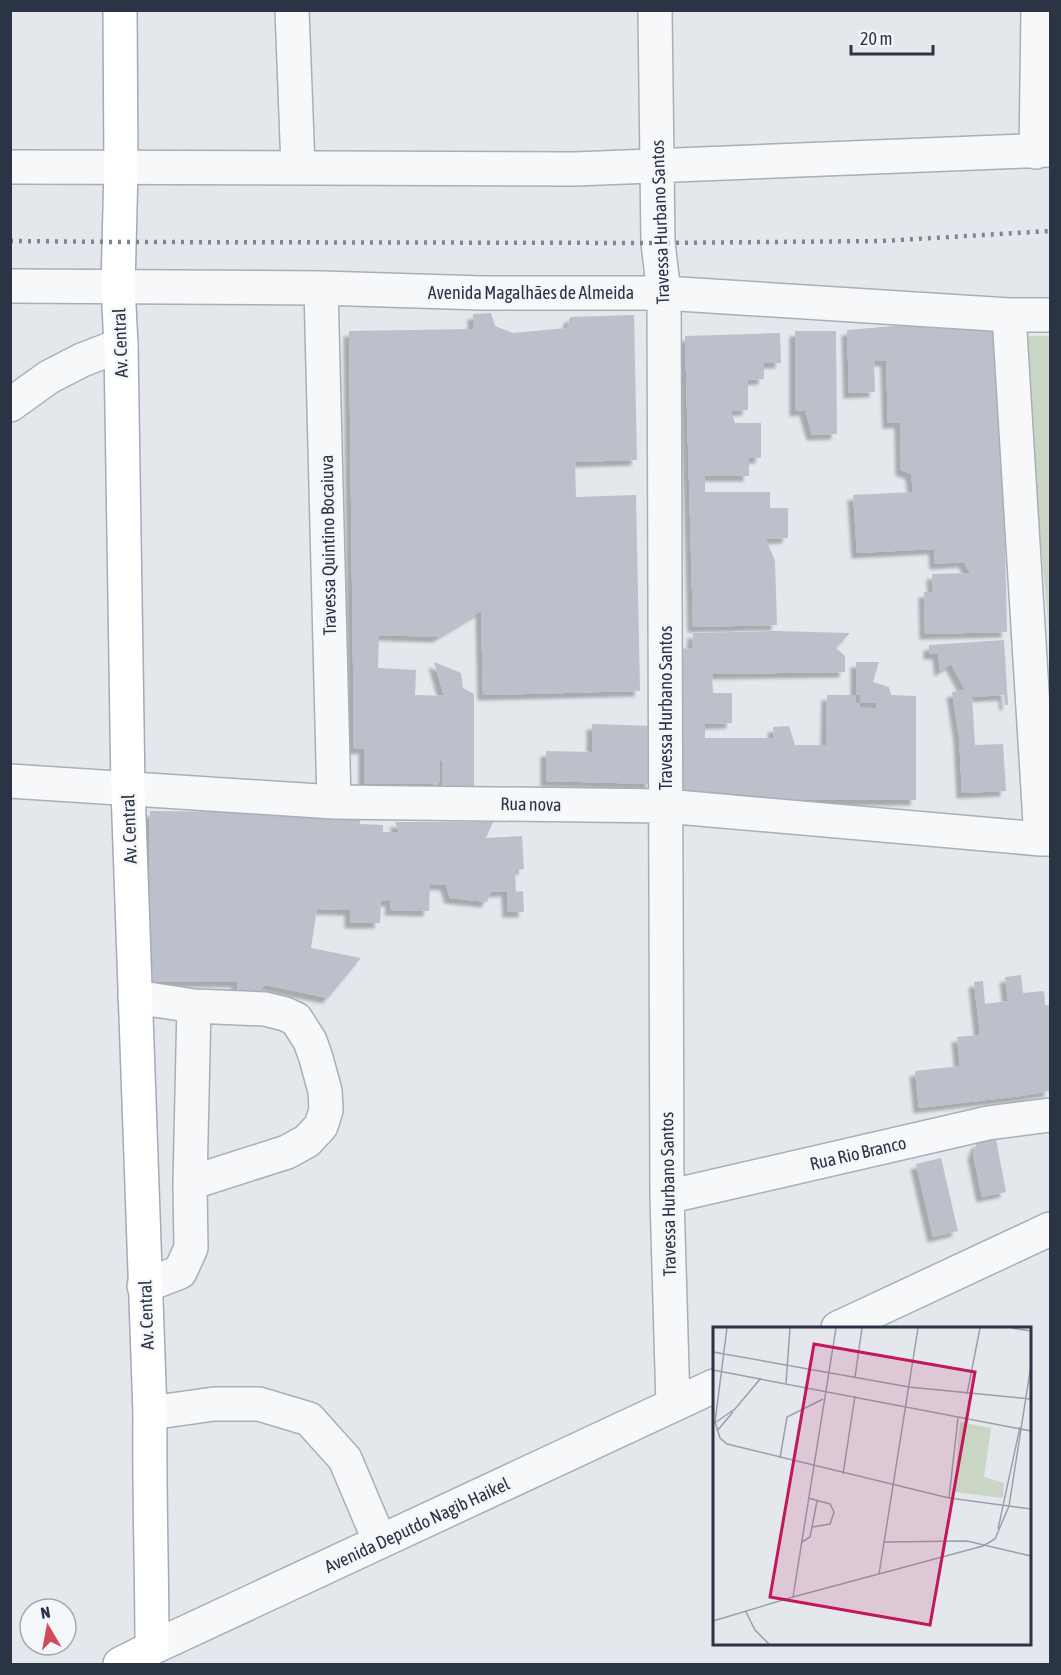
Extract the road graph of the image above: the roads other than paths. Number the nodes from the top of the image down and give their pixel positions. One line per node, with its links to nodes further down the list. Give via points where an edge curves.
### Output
1 (120, 10): 9 (main road, Av. Central)
2 (292, 10): 7 (street)
3 (655, 10): 8 (street, Travessa Hurbano Santos)
4 (1038, 10): 5 (street)
5 (1043, 151): 8 (street)
6 (10, 167): 9 (street)
7 (298, 167): 8 (street); 9 (street)
8 (658, 167): 13 (street, Travessa Hurbano Santos, via 658,243)
9 (121, 168): 11 (main road, Av. Central)
10 (10, 286): 11 (street, Avenida Magalhães de Almeida)
11 (118, 287): 12 (street, Avenida Magalhães de Almeida); 16 (main road, Av. Central)
12 (321, 288): 13 (street, Avenida Magalhães de Almeida); 20 (street, Travessa Quintino Bocaiuva)
13 (664, 293): 14 (street, Avenida Magalhães de Almeida); 21 (street, Travessa Hurbano Santos)
14 (1009, 315): 15 (street, Avenida Magalhães de Almeida); 22 (street)
15 (1050, 315)
16 (121, 345): 17 (street, via 49,377); 19 (main road, Av. Central)
17 (10, 405)
18 (10, 781): 19 (street, Rua nova)
19 (128, 789): 20 (street, Rua nova); 23 (main road, Av. Central)
20 (334, 802): 21 (street, Rua nova)
21 (665, 806): 22 (street, Rua nova); 27 (street, Travessa Hurbano Santos)
22 (1046, 839)
23 (135, 997): 24 (street); 29 (main road, Av. Central)
24 (194, 1006): 26 (street); 26 (street, via 265,1009 296,1019 316,1058 326,1110 321,1126 307,1141 286,1152)
25 (1050, 1115): 27 (street, Rua Rio Branco, via 988,1124)
26 (190, 1183): 29 (street, via 191,1248 186,1260 180,1272)
27 (667, 1197): 32 (street, Travessa Hurbano Santos)
28 (1050, 1230): 30 (street)
29 (144, 1286): 33 (main road, Av. Central)
30 (842, 1327)
31 (713, 1386): 32 (street, Avenida Deputdo Nagib Haikel)
32 (673, 1405): 34 (street, Avenida Deputdo Nagib Haikel)
33 (150, 1413): 34 (street, via 214,1404 259,1404 309,1419 345,1459); 35 (main road, Av. Central)
34 (380, 1542): 35 (street, Avenida Deputdo Nagib Haikel)
35 (152, 1648): 36 (main road, Avenida Deputdo Nagib Haikel)
36 (120, 1665)

